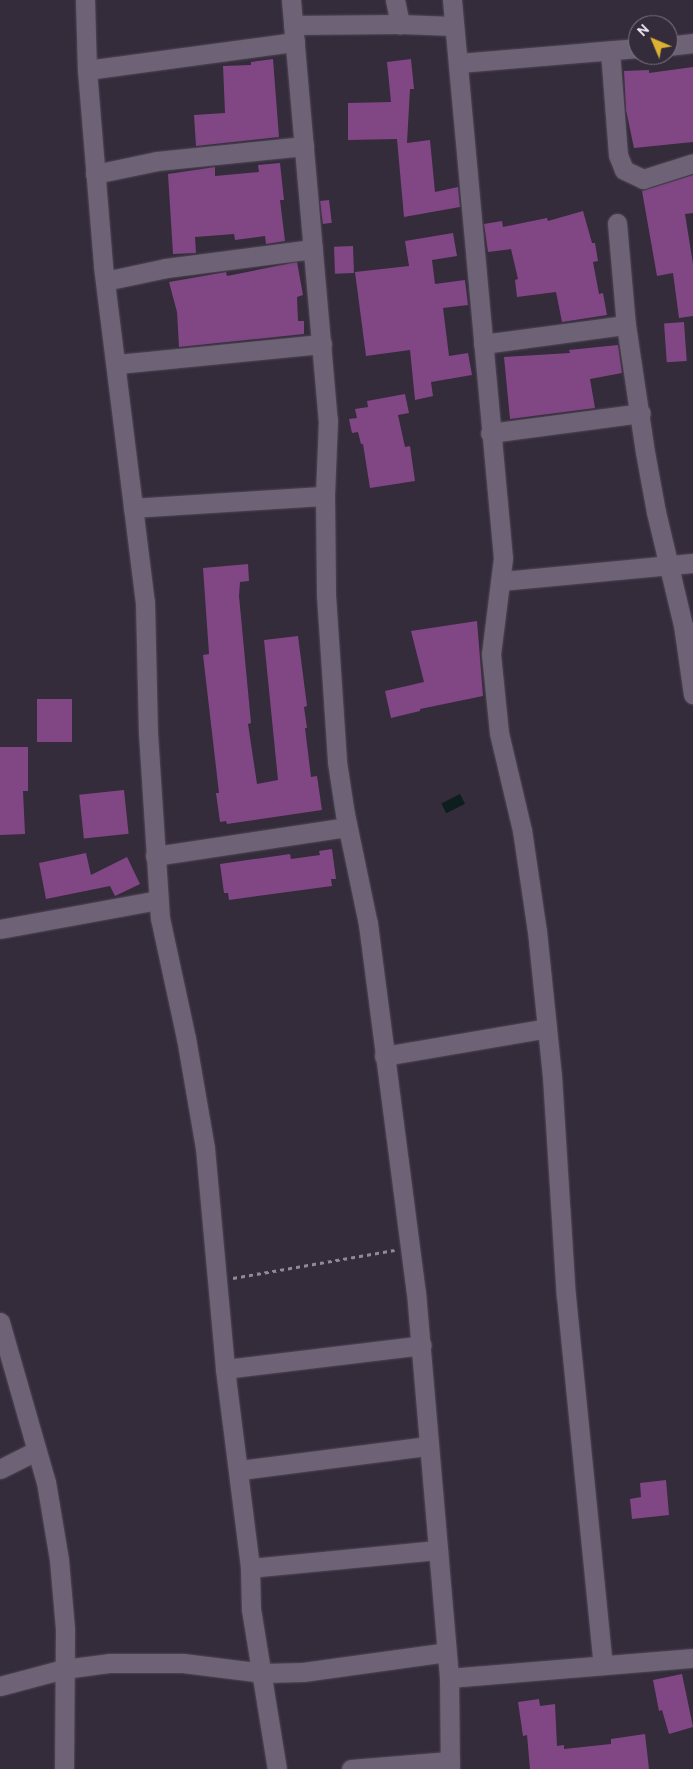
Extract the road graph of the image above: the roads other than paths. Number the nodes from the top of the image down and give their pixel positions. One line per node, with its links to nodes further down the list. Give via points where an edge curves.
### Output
1 (85, 0): 13 (street)
2 (291, 0): 7 (street)
3 (395, 0): 5 (street)
4 (452, 0): 6 (street)
5 (400, 24): 6 (street); 7 (street)
6 (453, 26): 12 (street)
7 (294, 33): 13 (street); 14 (street)
8 (693, 43): 9 (street)
9 (678, 45)
10 (628, 49): 11 (street)
11 (610, 51): 12 (street); 15 (street, via 618,155 624,170 643,179)
12 (459, 64): 22 (street)
13 (87, 70): 16 (street)
14 (304, 146): 16 (street, via 157,160); 18 (street)
15 (693, 163)
16 (95, 174): 19 (street)
17 (617, 223): 20 (street)
18 (313, 249): 19 (street, via 166,268); 21 (street)
19 (105, 281): 23 (street)
20 (626, 325): 22 (street); 24 (street)
21 (322, 344): 23 (street); 26 (street, via 328,420)
22 (483, 344): 25 (street)
23 (118, 364): 27 (street, via 119,402)
24 (641, 413): 25 (street); 29 (street)
25 (490, 433): 30 (street, via 500,517)
26 (325, 496): 27 (street); 33 (street, via 329,658 337,762)
27 (133, 508): 34 (street, via 145,602)
28 (693, 563): 29 (street)
29 (667, 565): 30 (street); 31 (street)
30 (502, 581): 37 (street, via 491,654 499,733 526,853)
31 (690, 649): 32 (street)
32 (693, 694)
33 (347, 827): 34 (street); 38 (street, via 368,924)
34 (155, 856): 35 (street)
35 (158, 900): 36 (street); 41 (street, via 205,1148)
36 (0, 929)
37 (547, 1028): 38 (street); 50 (street, via 566,1296)
38 (384, 1056): 40 (street)
39 (0, 1322): 43 (street)
40 (422, 1345): 41 (street); 42 (street)
41 (225, 1368): 45 (street)
42 (428, 1446): 45 (street); 46 (street)
43 (36, 1450): 44 (street); 51 (street, via 46,1482 59,1560 65,1629)
44 (0, 1469)
45 (240, 1470): 47 (street)
46 (438, 1550): 47 (street); 48 (street)
47 (250, 1568): 52 (street, via 251,1609)
48 (446, 1652): 52 (street, via 303,1672); 53 (street)
49 (693, 1658): 50 (street)
50 (602, 1664): 53 (street)
51 (64, 1669): 52 (street, via 129,1662 184,1664); 54 (street); 56 (street)
52 (263, 1673): 57 (street)
53 (449, 1678): 55 (street)
54 (0, 1686)
55 (450, 1765): 58 (street)
56 (64, 1769)
57 (277, 1769)
58 (351, 1769)

